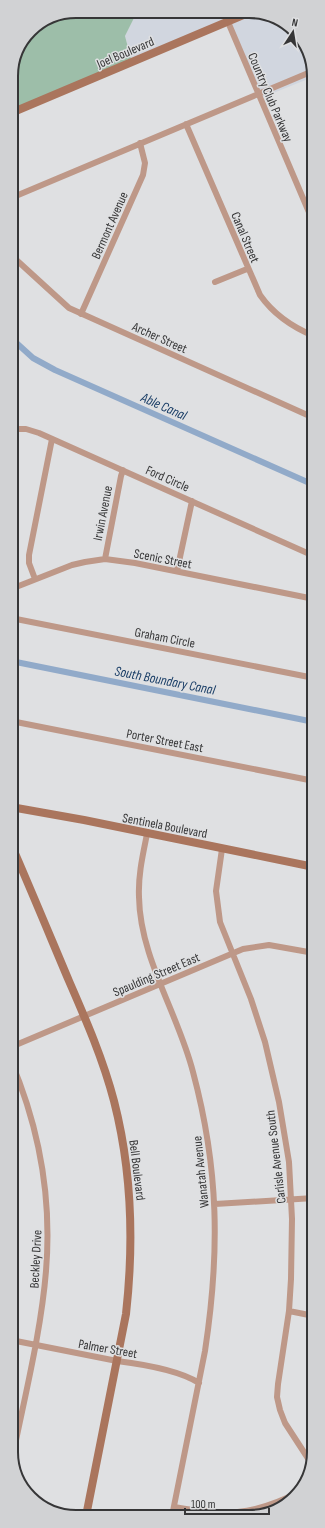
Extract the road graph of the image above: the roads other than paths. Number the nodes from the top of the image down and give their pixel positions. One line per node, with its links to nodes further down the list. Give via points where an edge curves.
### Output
1 (237, 18): 2 (street, Joel Boulevard)
2 (228, 22): 4 (street, Country Club Parkway); 5 (street, Joel Boulevard)
3 (307, 73): 4 (street)
4 (258, 94): 6 (street); 9 (street, Country Club Parkway)
5 (18, 110)
6 (186, 124): 7 (street); 11 (street, Canal Street)
7 (140, 143): 8 (street); 13 (street, Bermont Avenue, via 145,163 143,175)
8 (18, 195)
9 (307, 208)
10 (18, 261): 13 (street, Archer Street, via 63,303)
11 (247, 269): 12 (street); 14 (street, Canal Street, via 260,295 274,312 295,328)
12 (215, 282)
13 (81, 314): 15 (street, Archer Street)
14 (307, 333)
15 (307, 415)
16 (18, 429): 17 (street, Ford Circle, via 33,430)
17 (52, 439): 18 (street, Ford Circle); 23 (street, via 29,555)
18 (123, 470): 19 (street, Ford Circle); 21 (street, Irwin Avenue)
19 (192, 501): 20 (street, Ford Circle); 22 (street)
20 (307, 553)
21 (105, 560): 22 (street, Scenic Street); 23 (street, Scenic Street, via 72,565)
22 (177, 571): 25 (street, Scenic Street)
23 (35, 579): 24 (street, Scenic Street)
24 (18, 586)
25 (307, 597)
26 (18, 619): 27 (street, Graham Circle)
27 (307, 677)
28 (18, 722): 29 (street, Porter Street East)
29 (307, 780)
30 (18, 808): 31 (street, Sentinela Boulevard)
31 (147, 834): 32 (street, Sentinela Boulevard); 37 (street, Wanatah Avenue, via 139,882 140,911 143,932)
32 (222, 849): 34 (street, Sentinela Boulevard); 36 (street, Carlisle Avenue South, via 216,900 220,922)
33 (18, 860): 38 (street, Bell Boulevard)
34 (307, 866)
35 (307, 951): 36 (street, Spaulding Street East, via 263,945)
36 (232, 954): 37 (street, Spaulding Street East); 42 (street, Carlisle Avenue South, via 272,1067 286,1139)
37 (161, 984): 38 (street, Spaulding Street East); 43 (street, Wanatah Avenue, via 179,1027 196,1084 207,1132)
38 (84, 1016): 39 (street, Spaulding Street East); 48 (street, Bell Boulevard, via 114,1100 131,1208 131,1260)
39 (18, 1044)
40 (18, 1078): 47 (street, Beckley Drive, via 32,1120 43,1169 45,1195 48,1246 44,1298)
41 (307, 1199): 42 (street)
42 (291, 1200): 43 (street); 44 (street, Carlisle Avenue South)
43 (215, 1204): 49 (street, Wanatah Avenue, via 213,1285)
44 (289, 1311): 45 (street); 51 (street, Carlisle Avenue South, via 278,1397 285,1423)
45 (307, 1315)
46 (18, 1341): 47 (street, Palmer Street)
47 (35, 1345): 48 (street, Palmer Street); 50 (street, Beckley Drive)
48 (118, 1361): 49 (street, Palmer Street, via 180,1373); 54 (street, Bell Boulevard)
49 (199, 1383): 53 (street, Wanatah Avenue)
50 (18, 1430)
51 (307, 1457)
52 (278, 1502): 57 (street)
53 (174, 1506): 55 (street, Wanatah Avenue); 56 (street)
54 (87, 1510)
55 (173, 1510)
56 (197, 1510)
57 (248, 1510)

